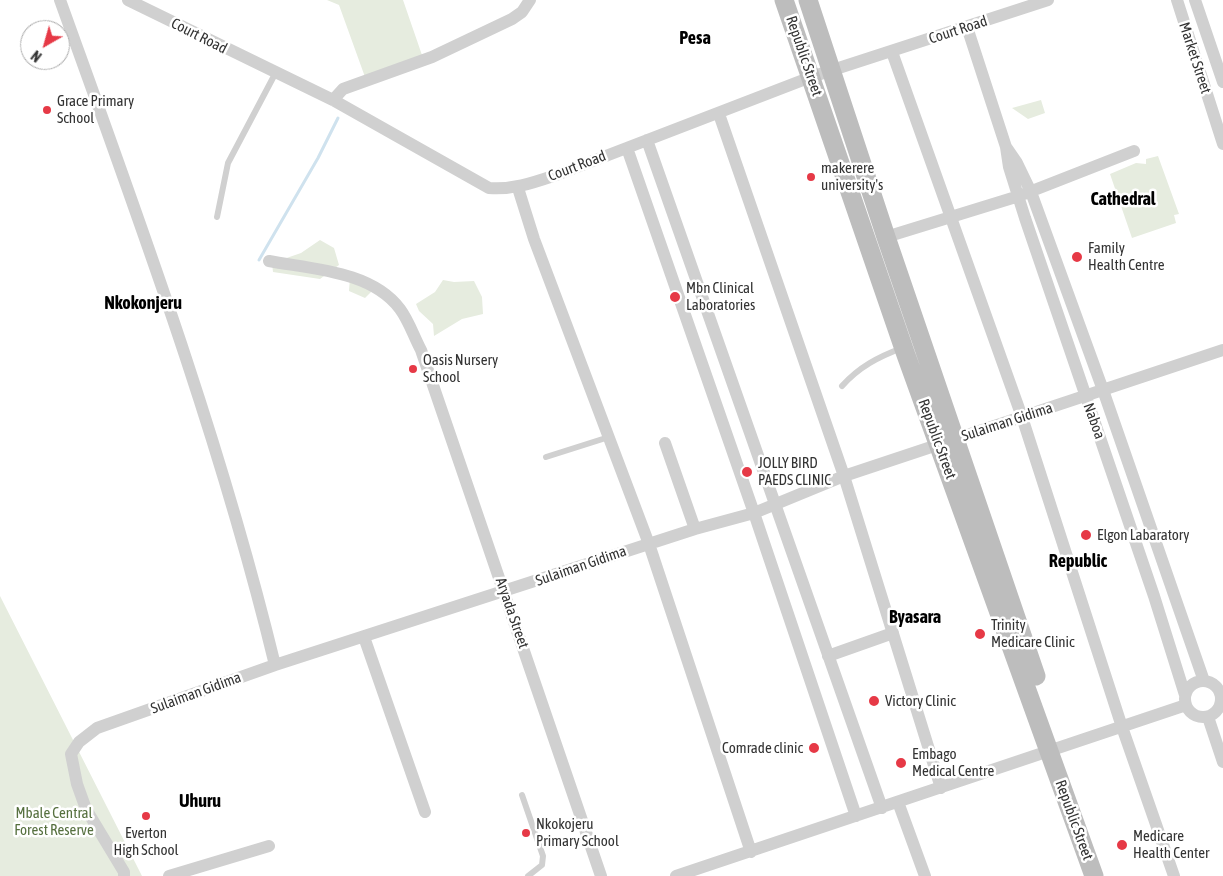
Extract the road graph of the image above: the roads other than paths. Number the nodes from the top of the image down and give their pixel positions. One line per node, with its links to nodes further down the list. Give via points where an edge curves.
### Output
1 (60, 0): 47 (street, via 219,456)
2 (128, 0): 12 (street, Court Road)
3 (530, 0): 16 (street, via 512,19 432,57 343,89)
4 (784, 0): 13 (main road, Republic Street)
5 (808, 0): 11 (main road, Republic Street)
6 (1048, 0): 9 (street, Court Road)
7 (1177, 0): 15 (street, Market Street)
8 (1195, 0): 14 (street, Market Street)
9 (967, 27): 10 (street, Court Road); 23 (street, Naboa, via 1006,147 1018,163)
10 (892, 52): 11 (street, Court Road); 24 (street)
11 (832, 72): 13 (street, Court Road); 26 (main road, Republic Street)
12 (275, 74): 16 (street, Court Road); 25 (lane, via 228,163)
13 (811, 77): 17 (street, Court Road); 28 (main road, Republic Street)
14 (1223, 81): 15 (street)
15 (1204, 85): 19 (street, Market Street)
16 (333, 100): 22 (street, Court Road, via 489,188)
17 (719, 114): 18 (street, Court Road); 38 (street)
18 (648, 140): 20 (street, Court Road); 39 (street)
19 (1223, 144)
20 (627, 148): 22 (street, Court Road); 40 (street)
21 (1134, 151): 23 (street)
22 (518, 188): 34 (street)
23 (1025, 194): 24 (street); 31 (street, Naboa); 32 (street, Naboa)
24 (950, 216): 26 (street); 33 (street)
25 (217, 217)
26 (886, 237): 35 (main road, Republic Street)
27 (269, 260): 43 (street, Aryada Street, via 341,275 371,285 389,296 400,308 421,350)
28 (904, 348): 30 (lane, via 863,366); 35 (main road, Republic Street)
29 (1223, 350): 31 (street, Sulaiman Gidima)
30 (842, 386)
31 (1103, 390): 32 (street, Sulaiman Gidima); 48 (street, Naboa)
32 (1085, 396): 33 (street, Sulaiman Gidima); 50 (street, Naboa)
33 (1022, 417): 35 (street, Sulaiman Gidima); 52 (street)
34 (609, 437): 37 (lane); 42 (street)
35 (947, 442): 38 (street, Sulaiman Gidima); 53 (main road, Republic Street)
36 (665, 443): 41 (street)
37 (546, 458)
38 (844, 476): 39 (street, Sulaiman Gidima); 44 (street)
39 (777, 504): 40 (street, Sulaiman Gidima); 46 (street)
40 (754, 513): 41 (street, Sulaiman Gidima); 60 (street)
41 (695, 529): 42 (street, Sulaiman Gidima)
42 (649, 544): 43 (street, Sulaiman Gidima); 62 (street)
43 (505, 592): 45 (street, Sulaiman Gidima); 66 (street, Aryada Street)
44 (893, 633): 46 (street); 55 (street)
45 (364, 637): 47 (street, Sulaiman Gidima); 59 (street)
46 (828, 656): 58 (street)
47 (275, 665): 63 (street, Sulaiman Gidima, via 97,728 79,742 71,754 83,801)
48 (1204, 681): 49 (street, via 1215,685); 50 (street, via 1192,685)
49 (1222, 697): 51 (street, via 1217,712)
50 (1186, 700): 51 (street, via 1195,716); 52 (street)
51 (1208, 717): 54 (street)
52 (1122, 726): 53 (street); 71 (street)
53 (1055, 749): 55 (street); 69 (main road, Republic Street); 70 (main road, Republic Street)
54 (1223, 762)
55 (941, 788): 57 (street)
56 (522, 794): 65 (lane, via 544,856 542,865)
57 (898, 802): 58 (street); 68 (street)
58 (882, 808): 60 (street)
59 (425, 812)
60 (856, 816): 62 (street)
61 (270, 846): 64 (street)
62 (751, 852): 67 (street)
63 (127, 875)
64 (168, 876)
65 (528, 876)
66 (602, 876)
67 (676, 876)
68 (925, 876)
69 (1094, 876)
70 (1104, 876)
71 (1174, 876)

